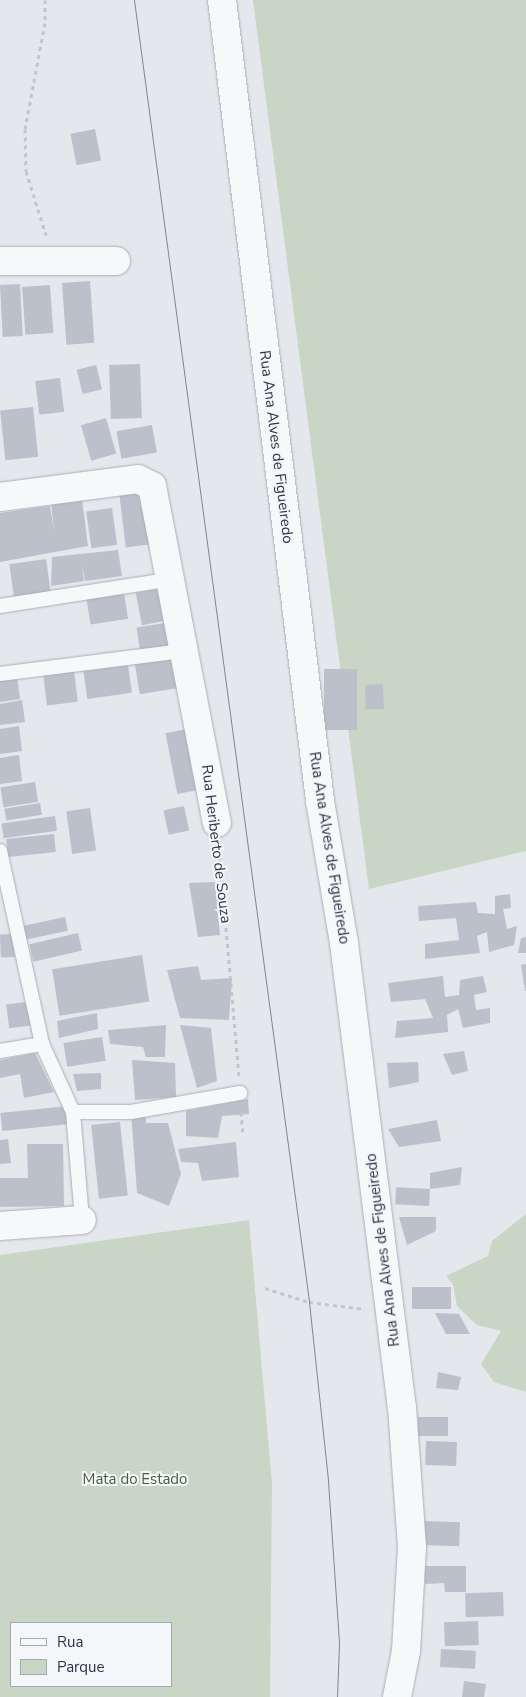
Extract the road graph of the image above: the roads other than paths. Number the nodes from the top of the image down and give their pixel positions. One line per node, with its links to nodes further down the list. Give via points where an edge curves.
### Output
1 (222, 0): 17 (street, Rua Ana Alves de Figueiredo, via 320,801 344,943 391,1312 412,1547 409,1624)
2 (0, 261): 3 (street)
3 (116, 261)
4 (0, 497): 5 (street, Rua Heriberto de Souza, via 138,479 147,481 156,493)
5 (172, 579): 6 (lane); 7 (street, Rua Heriberto de Souza)
6 (0, 606)
7 (183, 651): 8 (lane); 9 (street, Rua Heriberto de Souza)
8 (0, 674)
9 (217, 823)
10 (0, 851): 11 (lane)
11 (42, 1044): 12 (lane); 14 (lane)
12 (0, 1050)
13 (240, 1093): 14 (lane, via 131,1112)
14 (73, 1112): 15 (lane)
15 (82, 1220): 16 (street)
16 (0, 1226)
17 (397, 1697)

